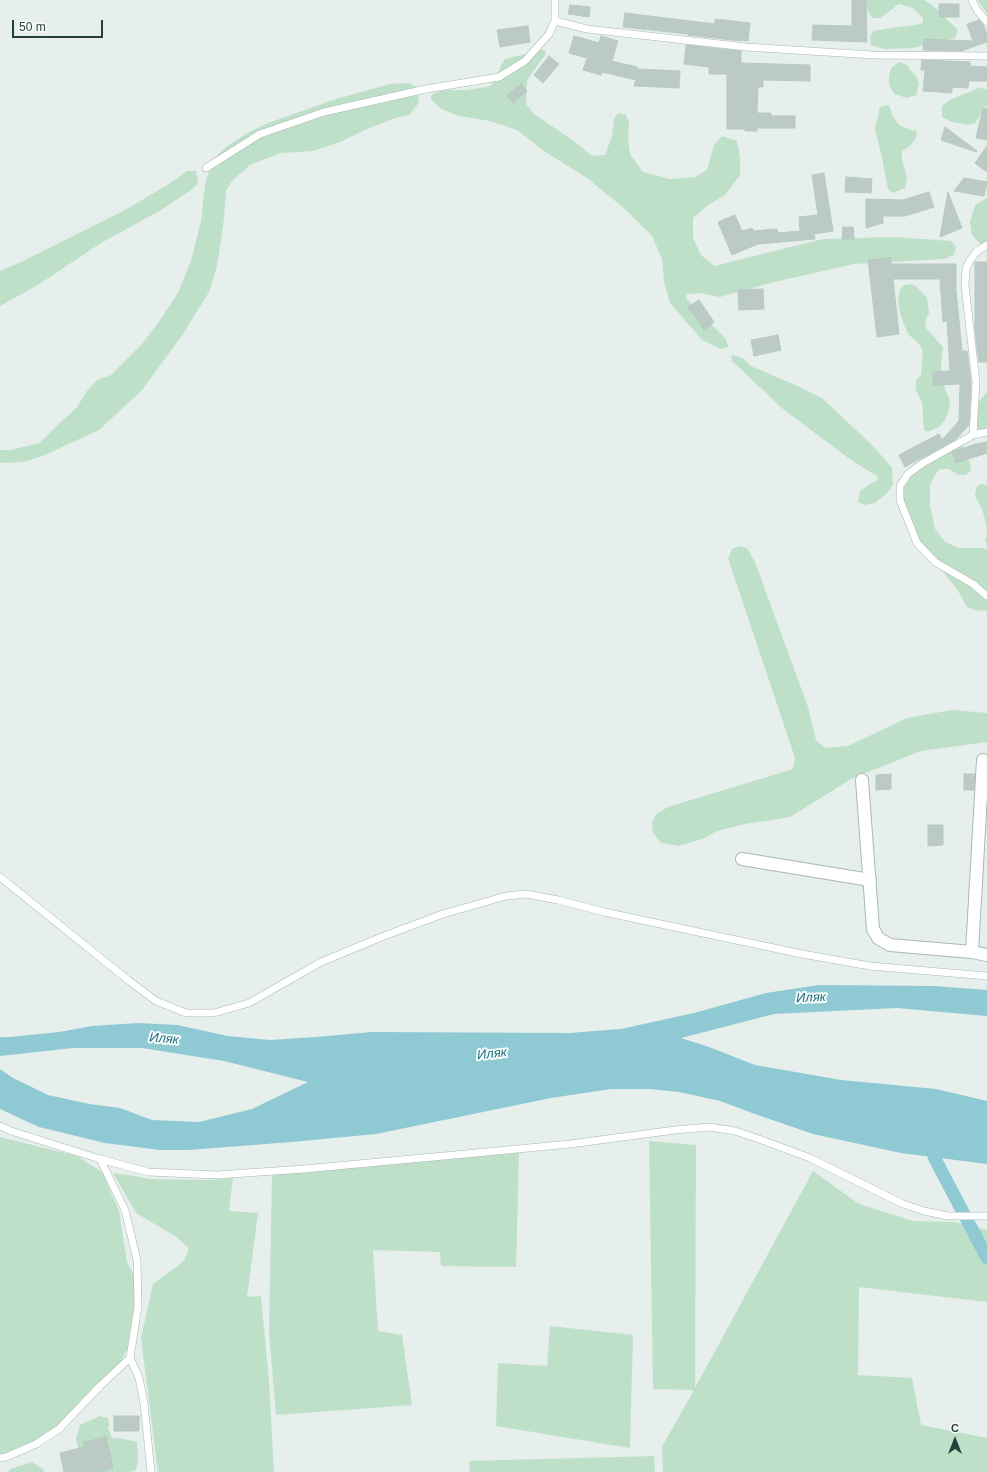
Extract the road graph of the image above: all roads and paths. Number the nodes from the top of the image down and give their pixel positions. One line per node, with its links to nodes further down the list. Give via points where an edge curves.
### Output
1 (555, 0): 3 (lane)
2 (972, 0): 4 (lane)
3 (554, 21): 5 (lane, via 587,30 746,47 873,55); 6 (lane, via 549,34 525,61 499,77 426,89 324,112 258,135)
4 (987, 22)
5 (987, 56)
6 (206, 168)
7 (987, 245): 9 (lane, via 976,252 966,269 965,285 976,382)
8 (987, 432): 9 (lane)
9 (973, 435): 10 (lane, via 908,474 900,486 900,500 917,543 936,562 973,584)
10 (987, 596)
11 (983, 760): 15 (street)
12 (862, 780): 16 (street)
13 (742, 859): 16 (street)
14 (0, 877): 19 (lane, via 156,1001 186,1013 214,1013 249,1003 321,962 384,936 443,914 506,896 527,894 863,965)
15 (982, 879): 17 (street)
16 (870, 880): 17 (street, via 873,929 883,942 890,946)
17 (972, 952): 18 (street)
18 (987, 955)
19 (987, 976)
20 (0, 1126): 21 (lane)
21 (100, 1159): 22 (lane, via 148,1172 217,1174 304,1169 476,1153 709,1127 735,1131 810,1158 903,1204 924,1211 948,1216); 23 (lane, via 126,1210 137,1260 138,1306)
22 (984, 1216)
23 (130, 1358): 24 (lane, via 59,1429 36,1444); 25 (lane, via 139,1378 144,1403)
24 (0, 1458)
25 (151, 1472)

